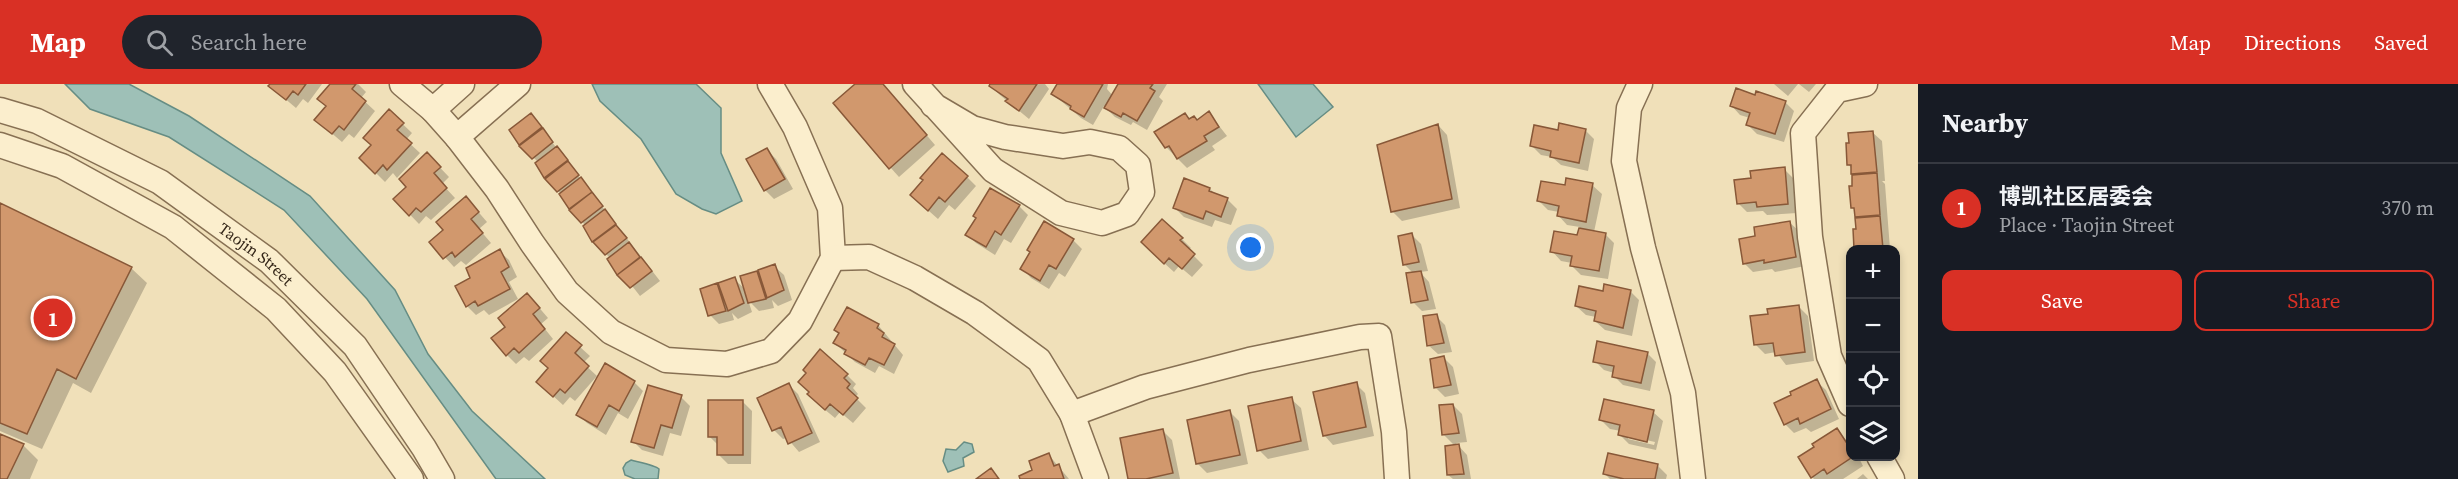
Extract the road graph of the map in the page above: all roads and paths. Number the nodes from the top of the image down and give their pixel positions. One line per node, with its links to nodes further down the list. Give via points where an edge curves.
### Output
1 (402, 84): 10 (street)
2 (462, 84): 10 (street)
3 (518, 84): 11 (street)
4 (770, 84): 13 (street, via 795,127 830,208)
5 (915, 84): 8 (street)
6 (1640, 84): 21 (street, via 1629,108 1624,161 1643,248 1683,393)
7 (1865, 84): 14 (street, via 1837,90 1803,133 1810,237 1828,356)
8 (933, 105): 8 (street, via 993,170 1060,213 1102,223 1127,214 1142,192 1138,165 1119,148 1090,142 1063,146 1005,137 972,128)
9 (0, 110): 18 (street, Taojin Street, via 37,121 160,182 269,261 355,346)
10 (433, 110): 11 (street)
11 (458, 137): 13 (street, via 567,292 611,332 666,360 727,364 771,351 800,321)
12 (0, 145): 17 (street, Taojin Street, via 63,166 173,227 276,309 335,372)
13 (833, 258): 15 (street, via 869,257 975,313 1039,360)
14 (1846, 394)
15 (1072, 414): 19 (street); 20 (street, via 1145,387 1249,360 1379,336)
16 (1882, 461): 22 (street)
17 (411, 479)
18 (441, 479)
19 (1096, 479)
20 (1397, 479)
21 (1693, 479)
22 (1892, 479)

